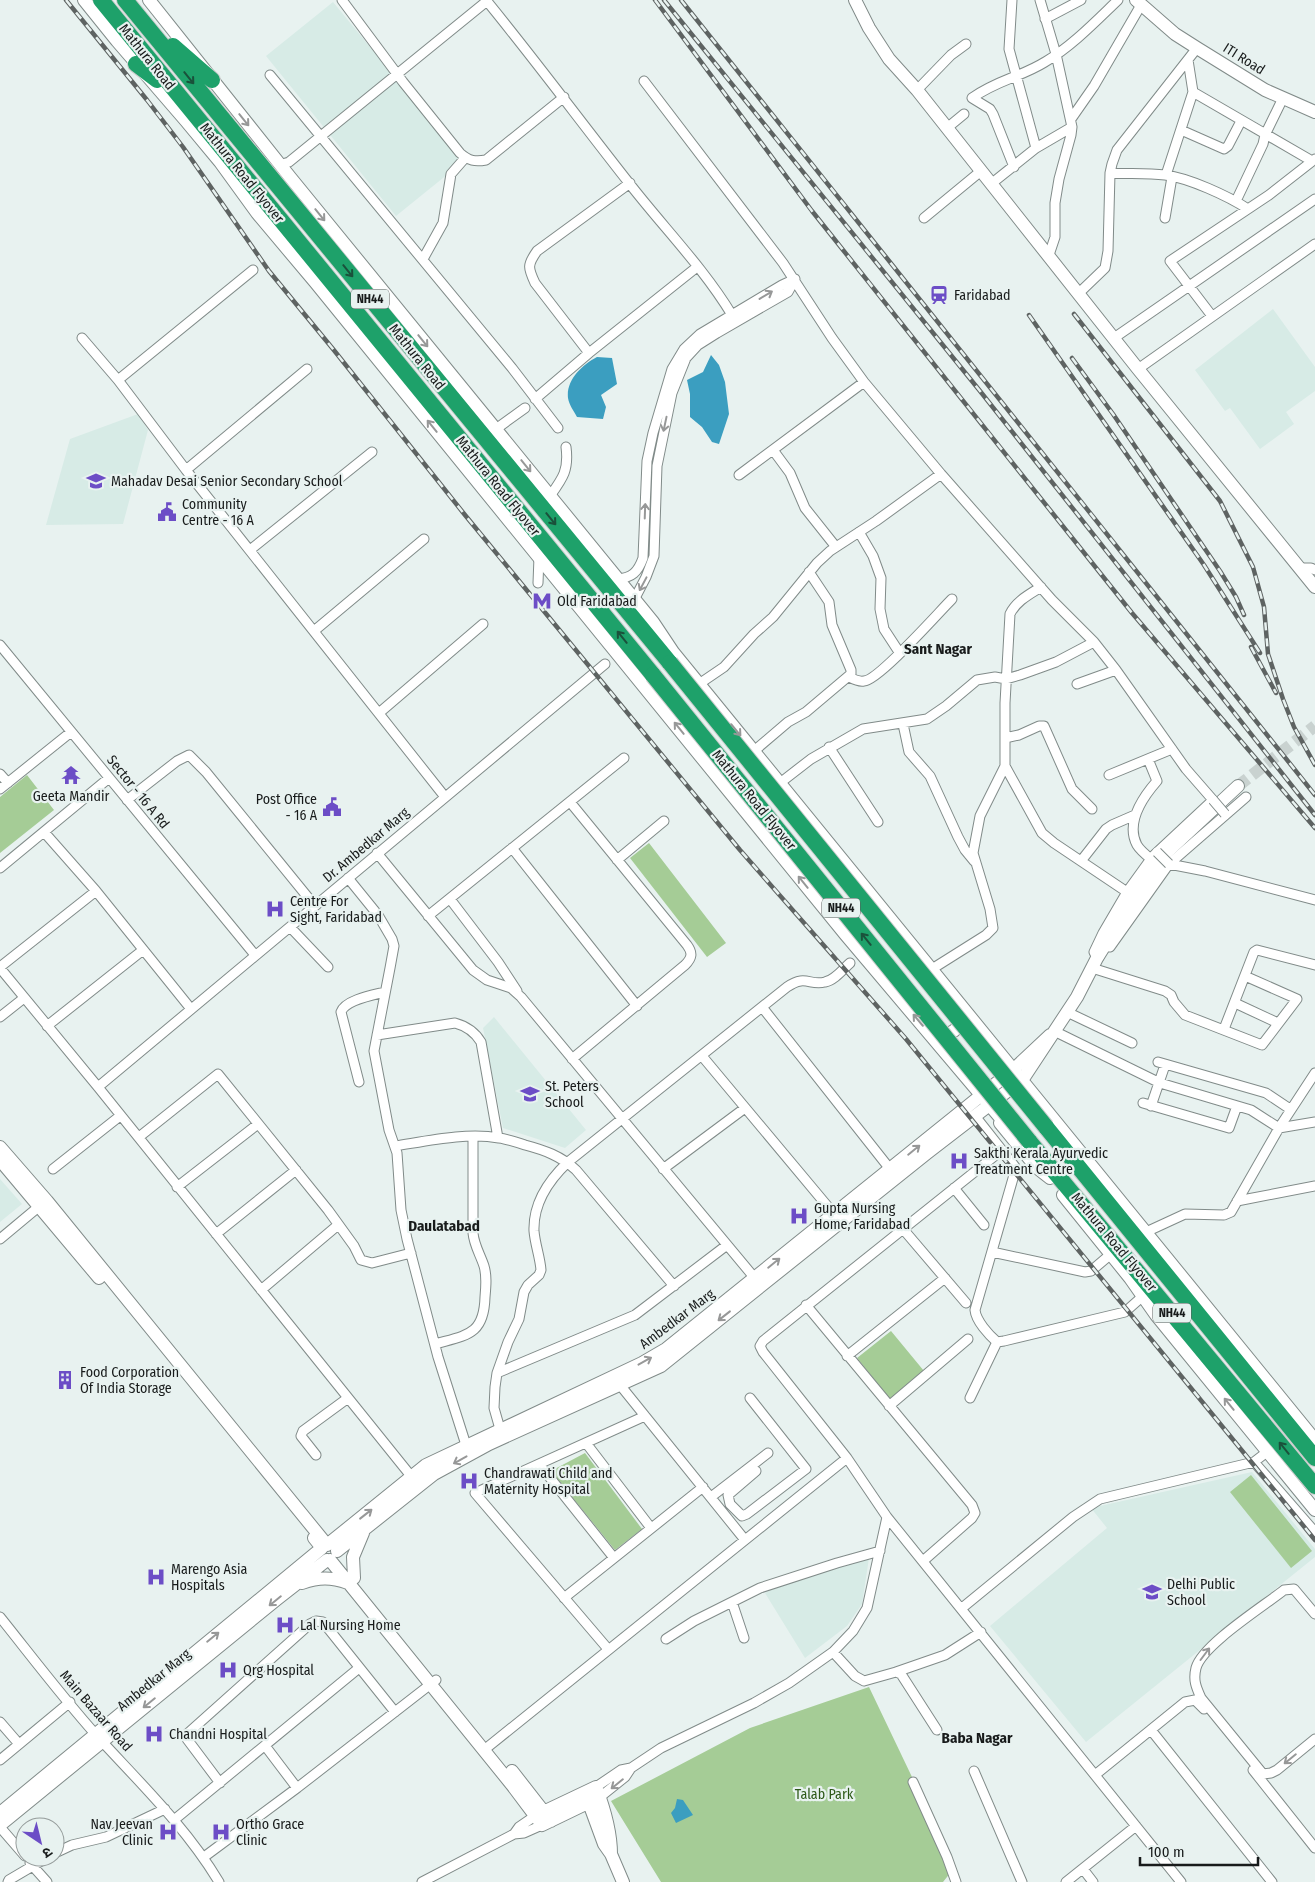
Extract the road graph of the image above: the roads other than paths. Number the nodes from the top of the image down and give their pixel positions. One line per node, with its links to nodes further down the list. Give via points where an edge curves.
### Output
1 (84, 0): 21 (street)
2 (101, 0): 34 (highway, Mathura Road / NH44)
3 (125, 0): 16 (highway, Mathura Road / NH44)
4 (149, 0): 26 (street)
5 (342, 0): 22 (street)
6 (855, 0): 25 (street, via 889,60)
7 (863, 0): 25 (street)
8 (1012, 0): 23 (street, via 1008,43)
9 (1040, 0): 14 (street)
10 (1081, 0): 14 (street)
11 (1118, 0): 19 (street)
12 (486, 1): 22 (street); 30 (street)
13 (1139, 2): 15 (street, ITI Road); 37 (street)
14 (1045, 19): 19 (street)
15 (1163, 24): 18 (street, ITI Road); 32 (street, ITI Road, via 1197,39 1275,87)
16 (149, 29): 26 (highway); 97 (highway, Mathura Road / NH44, one-way to 97)
17 (966, 44): 28 (street)
18 (1197, 48): 20 (street); 31 (street, ITI Road, via 1265,90)
19 (1056, 54): 23 (street); 37 (street)
20 (1188, 60): 29 (street); 48 (street, via 1117,150)
21 (136, 64): 34 (highway); 89 (street, one-way to 21, via 257,213 203,142)
22 (397, 74): 40 (street); 43 (street)
23 (1017, 74): 42 (street); 46 (street, via 987,87 972,98 990,109)
24 (270, 75): 40 (street)
25 (908, 79): 28 (street)
26 (212, 80): 45 (street, one-way to 45)
27 (644, 80): 62 (street)
28 (917, 90): 38 (street)
29 (1193, 92): 36 (street); 39 (street)
30 (564, 97): 43 (street, via 486,160 476,162); 50 (street)
31 (1284, 98): 33 (street, ITI Road); 41 (street)
32 (1315, 104)
33 (1315, 112)
34 (194, 114): 260 (highway, Mathura Road Flyover / NH44, one-way to 34, bridge, via 1035,1148)
35 (964, 114): 38 (street)
36 (1241, 121): 39 (street, via 1224,149); 41 (street)
37 (1072, 123): 42 (street); 58 (street, via 1059,179 1055,237)
38 (947, 128): 47 (street)
39 (1181, 130): 49 (street)
40 (320, 135): 45 (street, via 289,162); 59 (street)
41 (1265, 135): 44 (street); 53 (street)
42 (1036, 148): 46 (street)
43 (466, 158): 59 (street, via 451,174 442,223)
44 (1314, 160): 54 (street)
45 (280, 165): 77 (street, one-way to 77)
46 (1014, 167): 51 (street)
47 (981, 171): 51 (street); 55 (street)
48 (1110, 173): 49 (street); 64 (street, via 1105,268)
49 (1169, 176): 53 (street); 56 (street)
50 (630, 184): 60 (street); 69 (street, via 537,251 529,262 535,283)
51 (992, 184): 58 (street)
52 (1315, 199): 63 (street)
53 (1236, 201): 54 (street)
54 (1248, 209): 63 (street, via 1170,261)
55 (924, 218)
56 (1165, 218)
57 (1315, 244): 66 (street)
58 (1049, 255): 64 (street)
59 (422, 260): 74 (street)
60 (697, 267): 65 (street); 69 (street)
61 (253, 270): 72 (street)
62 (795, 279): 65 (street, one-way to 62); 73 (street); 99 (street, one-way to 99, via 788,292 698,345 686,358 672,393 658,466 654,556)
63 (1188, 286): 66 (street); 68 (street)
64 (1079, 294): 68 (street)
65 (732, 315): 93 (street, one-way to 65, via 632,576 643,558 647,460 672,369 684,349 700,334)
66 (1212, 316): 71 (street)
67 (82, 338): 72 (street)
68 (1114, 338): 71 (street)
69 (589, 353): 74 (street)
70 (307, 369): 81 (street)
71 (1138, 369): 90 (street)
72 (118, 380): 81 (street)
73 (864, 382): 79 (street); 82 (street)
74 (535, 399): 76 (street)
75 (525, 408): 77 (street)
76 (558, 428)
77 (496, 429): 84 (street, one-way to 84)
78 (566, 446): 84 (street, via 568,460 564,476)
79 (774, 450): 83 (street); 87 (street, via 790,473 805,508)
80 (372, 452): 88 (street)
81 (186, 470): 88 (street)
82 (941, 474): 85 (street); 95 (street)
83 (739, 475)
84 (550, 496): 93 (street)
85 (859, 532): 87 (street); 105 (street, via 881,578 880,608 884,629)
86 (424, 539): 101 (street)
87 (836, 548): 92 (street)
88 (250, 550): 101 (street)
89 (539, 557): 94 (street); 180 (street, one-way to 89)
90 (1300, 568): 91 (street); 96 (street)
91 (1315, 570)
92 (810, 572): 108 (street, via 829,602 832,625 851,670); 110 (street, via 783,607 735,656)
93 (617, 579): 99 (street)
94 (538, 583)
95 (1041, 587): 102 (street); 109 (street, via 1019,602 1010,614)
96 (1315, 587)
97 (615, 598): 104 (highway); 251 (highway, Mathura Road Flyover / NH44, bridge)
98 (952, 599): 105 (street)
99 (634, 600): 104 (street)
100 (483, 624): 112 (street)
101 (314, 632): 112 (street)
102 (1094, 642): 107 (street); 109 (street, via 1056,662)
103 (0, 645): 114 (street, Sector - 16 A Rd)
104 (668, 646): 110 (street)
105 (900, 652): 108 (street, via 864,682)
106 (605, 664): 129 (street, Dr. Ambedkar Marg)
107 (1116, 670): 111 (street); 117 (street)
108 (849, 677): 118 (street)
109 (1006, 679): 113 (street, via 976,680 927,719); 115 (street)
110 (699, 684): 118 (street, one-way to 118)
111 (1077, 684)
112 (379, 713): 129 (street)
113 (904, 724): 116 (street, via 863,729); 145 (street, via 909,752 930,776 958,837)
114 (71, 732): 124 (street, Sector - 16 A Rd); 125 (street)
115 (1005, 738): 121 (street); 134 (street, via 1044,726 1072,789)
116 (829, 747): 126 (street); 138 (street)
117 (1172, 749): 120 (street); 132 (street)
118 (754, 751): 126 (street)
119 (624, 758): 133 (street)
120 (1148, 759): 123 (street); 136 (street, via 1157,781 1148,790)
121 (1005, 766): 144 (street, via 1042,833); 145 (street, via 980,816 973,852)
122 (0, 774): 125 (street)
123 (1109, 776)
124 (109, 778): 131 (street, Sector - 16 A Rd); 139 (street)
125 (8, 783): 128 (street)
126 (780, 783): 163 (street)
127 (1238, 786): 159 (street, Ambedkar Marg, via 1156,865)
128 (0, 790)
129 (445, 797): 141 (street, Dr. Ambedkar Marg)
130 (1246, 797): 135 (street)
131 (127, 800): 153 (street, via 189,755); 157 (street, Sector - 16 A Rd)
132 (1213, 800): 135 (street, bridge); 142 (street)
133 (570, 802): 140 (street); 143 (street)
134 (1092, 809)
135 (1225, 814): 146 (street)
136 (1135, 815): 142 (street, via 1133,835 1138,846); 144 (street, via 1106,829)
137 (664, 821): 143 (street)
138 (878, 822)
139 (44, 832): 147 (street); 149 (street)
140 (512, 848): 151 (street); 169 (street)
141 (377, 853): 148 (street, Dr. Ambedkar Marg); 154 (street)
142 (1154, 855): 146 (street, bridge); 150 (street)
143 (617, 860): 169 (street, via 691,951 689,961)
144 (1081, 861): 150 (street)
145 (975, 863): 163 (street, via 993,928)
146 (1170, 864): 152 (street); 159 (street, via 1106,954)
147 (0, 868)
148 (348, 878): 153 (street, Dr. Ambedkar Marg); 165 (street, via 392,939 394,946)
149 (96, 891): 156 (street); 162 (street)
150 (1127, 892): 159 (street, via 1097,944)
151 (450, 899): 154 (street); 166 (street)
152 (1315, 900)
153 (315, 906): 155 (street, Dr. Ambedkar Marg)
154 (428, 916): 166 (street, via 473,970 487,980 511,988)
155 (290, 926): 157 (street, Dr. Ambedkar Marg); 161 (street)
156 (143, 950): 171 (street); 176 (street)
157 (255, 955): 171 (street, Dr. Ambedkar Marg)
158 (850, 962): 170 (street, via 831,980 795,982)
159 (1094, 963): 173 (street, Ambedkar Marg); 177 (street, via 1166,991 1184,1015)
160 (1315, 965): 164 (street, via 1256,950)
161 (328, 967)
162 (0, 968): 167 (street)
163 (932, 968): 172 (street)
164 (1245, 976): 168 (street); 175 (street, via 1297,999)
165 (385, 992): 179 (street); 186 (street, via 357,1000 341,1012)
166 (521, 997): 183 (street)
167 (24, 998): 174 (street); 176 (street)
168 (1235, 1003): 175 (street); 177 (street)
169 (637, 1006): 183 (street)
170 (762, 1007): 182 (street); 211 (street)
171 (191, 1009): 188 (street, Dr. Ambedkar Marg)
172 (965, 1009): 180 (street, via 954,1032); 185 (street)
173 (1067, 1012): 178 (street, Ambedkar Marg); 181 (street)
174 (0, 1017)
175 (1278, 1023): 177 (street, via 1262,1045)
176 (47, 1026): 188 (street)
177 (1224, 1029)
178 (1052, 1033): 185 (street, Ambedkar Marg); 187 (street)
179 (377, 1035): 202 (street, via 448,1023 472,1031 481,1042); 204 (street, via 376,1065)
180 (931, 1036): 189 (street)
181 (1132, 1043)
182 (702, 1056): 191 (street); 196 (street)
183 (572, 1059): 196 (street)
184 (1315, 1073): 192 (street)
185 (1019, 1074): 189 (street, Ambedkar Marg); 193 (street)
186 (359, 1082)
187 (1160, 1083): 190 (street); 190 (street, via 1146,1104 1229,1128); 192 (street, via 1162,1063 1266,1092)
188 (98, 1087): 194 (street)
189 (986, 1103): 195 (street, Ambedkar Marg); 203 (street); 211 (street, Ambedkar Marg, one-way to 189); 213 (street, via 1036,1167)
190 (1237, 1106): 199 (street, via 1251,1110)
191 (745, 1108): 210 (street); 219 (street)
192 (1290, 1109): 199 (street)
193 (1051, 1115): 203 (street, via 1040,1113 1030,1116 1018,1130); 223 (street)
194 (120, 1116): 201 (street); 209 (street)
195 (975, 1116): 206 (street); 231 (street, Ambedkar Marg)
196 (622, 1119): 208 (street); 210 (street)
197 (1315, 1122): 199 (street)
198 (258, 1124): 201 (street, via 218,1074); 212 (street); 215 (street)
199 (1279, 1128): 217 (street)
200 (473, 1137): 202 (street); 204 (street); 239 (street, via 473,1233 486,1278 483,1318 472,1333)
201 (139, 1138): 215 (street)
202 (498, 1138): 208 (street, via 551,1152)
203 (1019, 1140): 213 (street)
204 (395, 1146): 228 (street, via 401,1210)
205 (0, 1147): 218 (street)
206 (1002, 1150): 216 (street); 227 (street, via 1014,1164 1016,1172)
207 (0, 1160): 218 (street)
208 (568, 1162): 232 (street); 241 (street, via 554,1175 540,1200 534,1230 541,1270 524,1292 519,1319)
209 (53, 1169)
210 (663, 1169): 226 (street)
211 (890, 1169): 219 (street, Ambedkar Marg)
212 (296, 1170): 220 (street); 224 (street)
213 (1050, 1178): 229 (street)
214 (1315, 1186): 217 (street)
215 (176, 1187): 224 (street)
216 (954, 1188): 221 (street); 222 (street)
217 (1237, 1201): 223 (street, via 1231,1212 1224,1215 1185,1214)
218 (43, 1204): 225 (street); 267 (street, via 223,1432)
219 (834, 1214): 231 (street, Ambedkar Marg, one-way to 219)
220 (338, 1225): 228 (street, via 364,1262); 233 (street)
221 (984, 1225)
222 (903, 1229): 230 (street); 236 (street)
223 (1146, 1232): 251 (street)
224 (216, 1234): 233 (street)
225 (0, 1239)
226 (727, 1245): 231 (street); 232 (street)
227 (992, 1252): 229 (street, via 1085,1272 1091,1271); 238 (street, via 975,1313)
228 (411, 1253): 239 (street)
229 (1111, 1254): 234 (street)
230 (945, 1278): 235 (street); 240 (street)
231 (758, 1282): 242 (street, Ambedkar Marg, via 662,1366)
232 (674, 1286): 241 (street, via 635,1316)
233 (261, 1290): 243 (street)
234 (1143, 1296): 238 (street, via 1126,1312); 252 (street, one-way to 234)
235 (966, 1303)
236 (806, 1305): 240 (street); 255 (street, via 760,1346)
237 (968, 1339): 246 (street)
238 (997, 1342): 245 (street)
239 (435, 1344): 250 (street)
240 (848, 1356): 246 (street)
241 (497, 1374): 248 (street, via 494,1408)
242 (617, 1380): 247 (street); 248 (street, Ambedkar Marg); 259 (street, Ambedkar Marg, one-way to 259)
243 (348, 1398): 254 (street, via 303,1431 301,1436); 259 (street)
244 (750, 1398): 263 (street, via 806,1469)
245 (970, 1398)
246 (889, 1406): 277 (street, via 975,1512)
247 (645, 1416): 249 (street); 261 (street)
248 (500, 1429): 250 (street, Ambedkar Marg)
249 (586, 1443): 257 (street); 268 (street)
250 (466, 1445): 259 (street, Ambedkar Marg, via 426,1465)
251 (1312, 1448)
252 (1267, 1452): 256 (street); 264 (street)
253 (768, 1453): 262 (street)
254 (316, 1455)
255 (847, 1458): 265 (street); 266 (street)
256 (1254, 1462): 271 (street); 282 (street, via 1100,1499 1073,1517)
257 (539, 1464): 276 (street); 280 (street, via 475,1493)
258 (756, 1471): 263 (street, via 728,1495 730,1504 742,1516)
259 (416, 1482): 269 (street, Ambedkar Marg); 270 (street, Ambedkar Marg, one-way to 259)
260 (1315, 1486)
261 (703, 1487): 262 (street); 268 (street)
262 (711, 1497): 272 (street)
263 (765, 1501): 265 (street)
264 (1315, 1510)
265 (776, 1515): 272 (street)
266 (887, 1517): 273 (street); 277 (street)
267 (308, 1526): 270 (street); 274 (street); 275 (street)
268 (651, 1528): 276 (street)
269 (365, 1529): 274 (street, Ambedkar Marg); 278 (street, via 353,1557)
270 (344, 1532): 274 (street, Ambedkar Marg)
271 (1315, 1532)
272 (745, 1540): 288 (street)
273 (880, 1552): 281 (street, via 760,1588); 289 (street, via 867,1608)
274 (330, 1554): 275 (street, Ambedkar Marg); 278 (street); 279 (street, Ambedkar Marg)
275 (310, 1558): 298 (street, Ambedkar Marg, one-way to 275)
276 (614, 1558): 280 (street)
277 (923, 1561): 282 (street)
278 (351, 1581): 279 (street, via 321,1578); 292 (street)
279 (290, 1589): 298 (street, Ambedkar Marg, one-way to 298)
280 (564, 1598): 288 (street)
281 (732, 1602): 286 (street); 287 (street)
282 (962, 1608): 285 (street)
283 (1315, 1614): 299 (street, one-way to 283, via 1277,1770 1263,1774 1201,1698 1195,1684 1196,1667 1207,1650 1284,1590 1294,1589)
284 (0, 1617): 293 (street, Main Bazaar Road)
285 (981, 1632): 291 (street, via 945,1655); 305 (street)
286 (744, 1638)
287 (666, 1639)
288 (608, 1649): 302 (street)
289 (833, 1652): 291 (street, via 854,1676 864,1681); 309 (street, via 754,1703 661,1748 631,1768 621,1770)
290 (359, 1668): 294 (street); 301 (street); 307 (street, via 323,1622 310,1624 187,1734 187,1739)
291 (896, 1672): 296 (street, via 901,1674)
292 (433, 1682): 294 (street); 302 (street)
293 (70, 1702): 298 (street, Main Bazaar Road); 300 (street)
294 (394, 1712): 308 (street)
295 (0, 1722): 300 (street)
296 (937, 1730)
297 (1151, 1730): 305 (street); 318 (street, via 1185,1702 1195,1700); 333 (street)
298 (99, 1738): 310 (street, Main Bazaar Road); 311 (street, Ambedkar Marg); 314 (street, Ambedkar Marg)
299 (1315, 1739)
300 (19, 1744): 303 (street)
301 (266, 1746): 307 (street); 308 (street)
302 (487, 1748): 312 (street)
303 (0, 1760)
304 (974, 1771): 329 (street)
305 (1095, 1775): 315 (street)
306 (913, 1782): 328 (street)
307 (220, 1783): 313 (street)
308 (296, 1788): 319 (street)
309 (592, 1795): 312 (street); 327 (street)
310 (165, 1810): 313 (street, Main Bazaar Road); 317 (street, via 106,1837)
311 (0, 1813)
312 (543, 1818): 326 (street, via 519,1827 514,1834)
313 (174, 1820): 319 (street, Main Bazaar Road)
314 (0, 1826): 316 (street)
315 (1136, 1826): 322 (street); 332 (street)
316 (15, 1845)
317 (65, 1848)
318 (1315, 1848)
319 (204, 1857): 325 (street, Main Bazaar Road)
320 (31, 1867): 323 (street)
321 (34, 1867): 324 (street)
322 (1083, 1869): 330 (street); 331 (street)
323 (8, 1882)
324 (47, 1882)
325 (219, 1882)
326 (422, 1882)
327 (623, 1882)
328 (956, 1882)
329 (1022, 1882)
330 (1066, 1882)
331 (1093, 1882)
332 (1181, 1882)
333 (1272, 1882)

